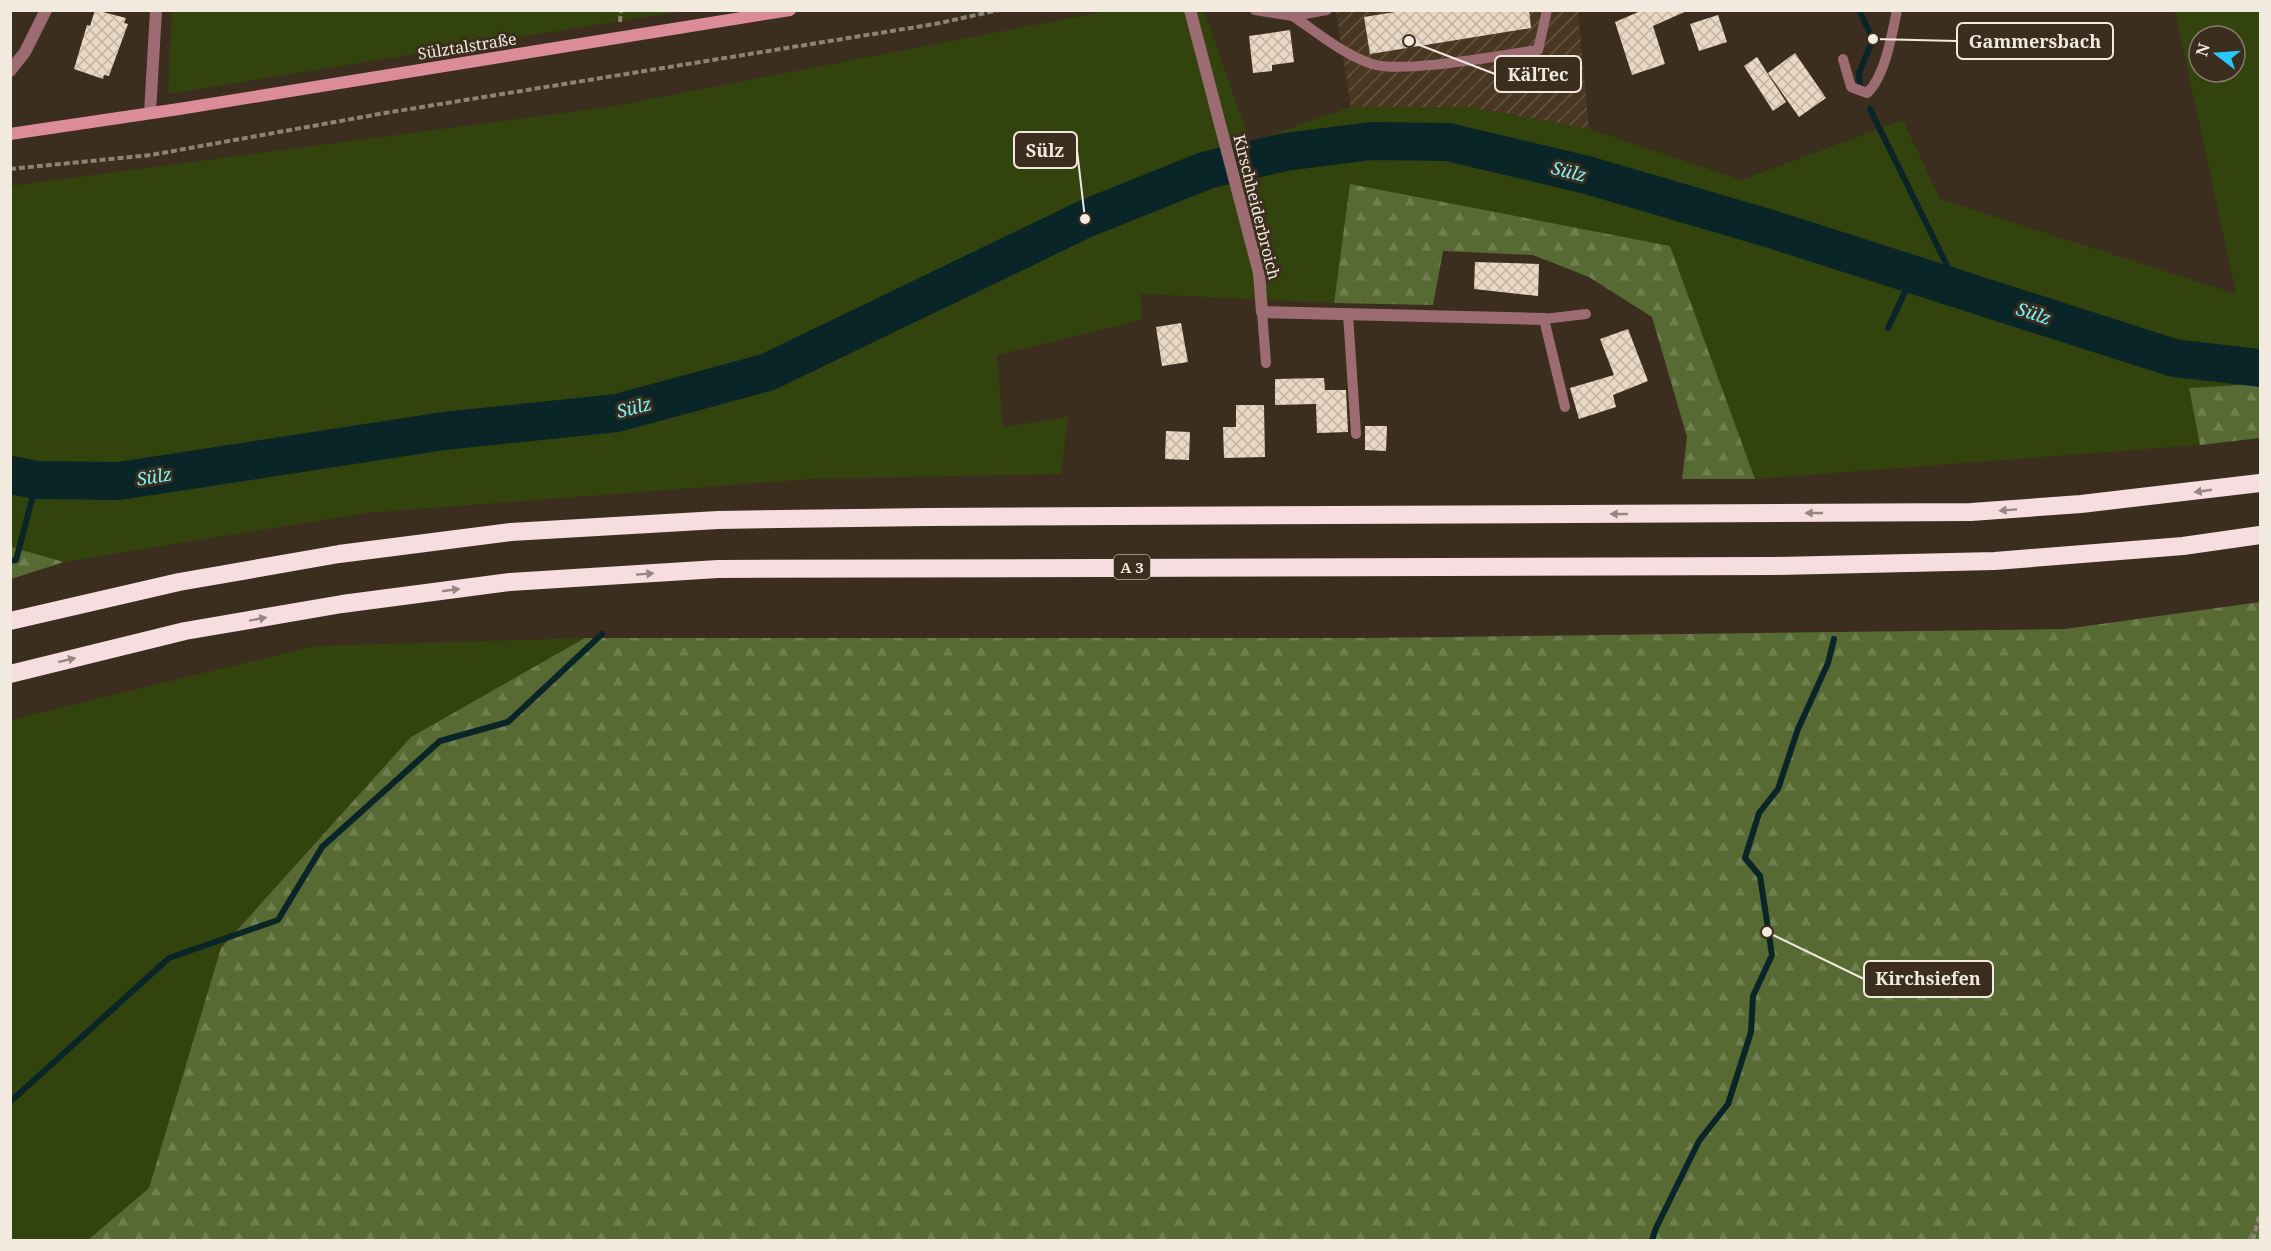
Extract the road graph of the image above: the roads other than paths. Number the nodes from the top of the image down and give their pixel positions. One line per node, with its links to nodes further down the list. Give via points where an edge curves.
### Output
1 (46, 10): 11 (street, via 25,52)
2 (156, 10): 12 (street)
3 (790, 10): 12 (main road, Sülztalstraße)
4 (1190, 10): 14 (street, Kirschheiderbroich, via 1259,273)
5 (1255, 10): 9 (lane)
6 (1327, 10): 9 (lane)
7 (1547, 10): 9 (lane, via 1538,50 1403,67 1375,65 1357,58)
8 (1897, 10): 10 (lane, via 1890,43 1874,87 1867,93 1851,87)
9 (1293, 16)
10 (1842, 59)
11 (10, 70)
12 (150, 113): 13 (main road, Sülztalstraße)
13 (10, 134)
14 (1262, 312): 15 (street); 18 (lane)
15 (1348, 314): 17 (street); 20 (lane)
16 (1586, 314): 17 (lane)
17 (1544, 319): 19 (lane)
18 (1266, 363)
19 (1565, 407)
20 (1356, 434)
21 (2260, 483): 23 (highway, one-way to 23, via 2081,504 1971,512 718,520 510,532 339,554 178,582)
22 (2260, 535): 24 (highway, A 3, one-way to 22, via 185,632 342,604 544,580 718,569 1773,566 1995,561 2183,546)
23 (10, 621)
24 (10, 674)

